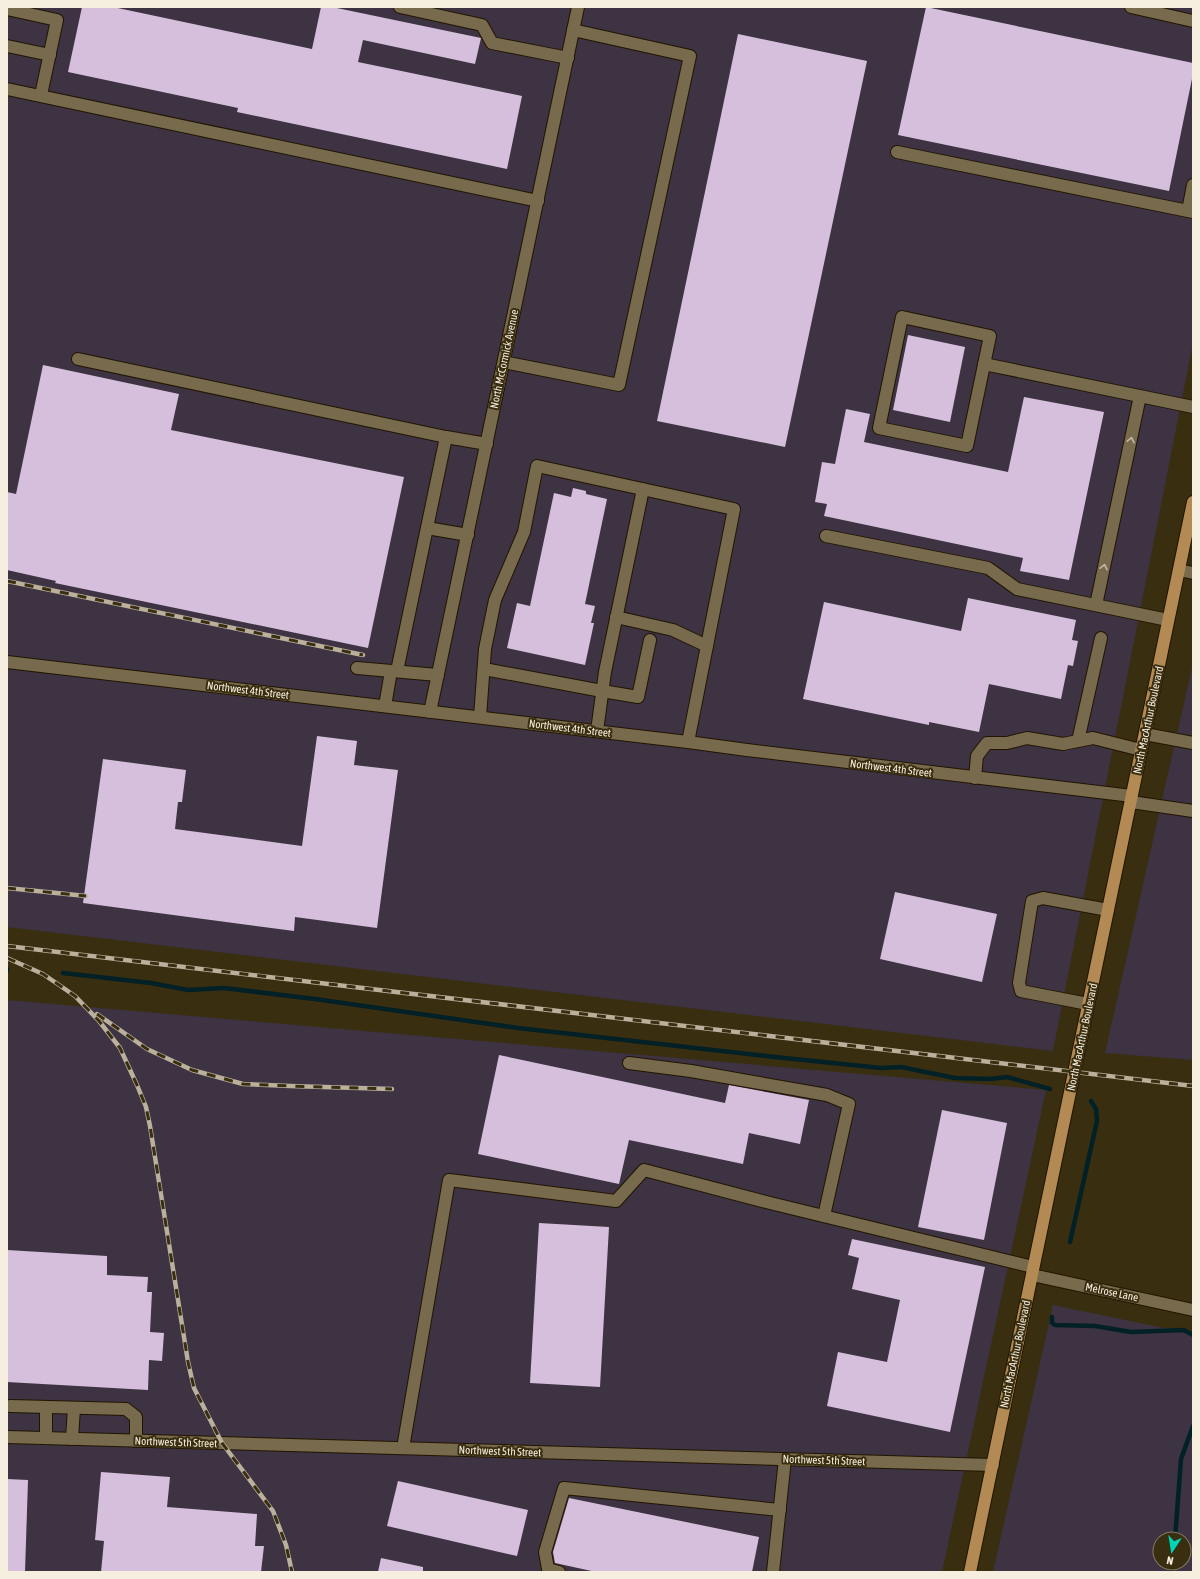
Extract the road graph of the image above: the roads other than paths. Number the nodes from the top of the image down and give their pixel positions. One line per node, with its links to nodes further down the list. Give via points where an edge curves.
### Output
1 (400, 7): 9 (street, via 482,25 492,43)
2 (578, 7): 6 (street, North McCormick Avenue)
3 (1130, 7): 5 (street)
4 (7, 9): 8 (street, via 57,20)
5 (1193, 21)
6 (573, 30): 9 (street, North McCormick Avenue); 17 (street, via 690,56 619,385)
7 (7, 46): 8 (street)
8 (50, 55): 11 (street)
9 (568, 58): 14 (street, North McCormick Avenue)
10 (7, 88): 11 (street)
11 (41, 95): 14 (street)
12 (897, 152): 15 (street)
13 (1193, 185): 15 (street)
14 (538, 200): 17 (street, North McCormick Avenue)
15 (1190, 211)
16 (78, 359): 21 (street)
17 (504, 362): 22 (street, North McCormick Avenue)
18 (984, 364): 18 (street, via 967,446 879,428 902,317 990,336); 19 (street)
19 (1140, 396): 20 (street); 30 (street, one-way to 19)
20 (1193, 407)
21 (446, 438): 22 (street); 25 (street)
22 (487, 444): 26 (street, North McCormick Avenue)
23 (643, 489): 31 (street); 35 (street, via 734,509); 38 (street, via 538,466 524,532 495,600 485,649)
24 (1193, 502): 28 (main road, North MacArthur Boulevard)
25 (427, 528): 26 (street); 39 (street)
26 (468, 535): 40 (street, North McCormick Avenue)
27 (826, 536): 30 (street, via 988,568 1016,588)
28 (1179, 570): 29 (street); 32 (main road, North MacArthur Boulevard)
29 (1193, 573)
30 (1096, 605): 32 (street)
31 (616, 617): 35 (street, via 673,630); 41 (street)
32 (1168, 620): 46 (main road, North MacArthur Boulevard)
33 (1100, 638): 47 (street)
34 (650, 640): 41 (street, via 638,697)
35 (707, 646): 48 (street)
36 (7, 662): 42 (street, Northwest 4th Street)
37 (357, 668): 39 (street)
38 (484, 669): 41 (street); 44 (street)
39 (394, 671): 40 (street); 42 (street)
40 (438, 675): 43 (street, North McCormick Avenue)
41 (602, 691): 45 (street)
42 (385, 706): 43 (street, Northwest 4th Street)
43 (430, 712): 44 (street, Northwest 4th Street)
44 (480, 717): 45 (street, Northwest 4th Street)
45 (598, 731): 48 (street, Northwest 4th Street)
46 (1145, 734): 49 (street); 50 (main road, North MacArthur Boulevard)
47 (1078, 741): 50 (street, via 1092,738); 51 (street, via 1063,744 1027,738 1006,743 986,743 977,756)
48 (688, 742): 51 (street, Northwest 4th Street)
49 (1193, 743)
50 (1142, 750): 52 (main road, North MacArthur Boulevard)
51 (975, 778): 52 (street, Northwest 4th Street)
52 (1131, 799): 53 (street, Northwest 4th Street); 54 (main road, North MacArthur Boulevard)
53 (1193, 811)
54 (1108, 910): 55 (main road, North MacArthur Boulevard); 55 (street, via 1043,898 1032,901 1019,983 1021,991)
55 (1088, 1004): 58 (main road, North MacArthur Boulevard)
56 (629, 1063): 57 (street, via 827,1095 849,1104)
57 (824, 1216): 58 (street, Melrose Lane); 67 (street, Melrose Lane, via 644,1170 616,1201 449,1180)
58 (1033, 1271): 59 (street, Melrose Lane); 69 (main road, North MacArthur Boulevard)
59 (1193, 1310)
60 (10, 1406): 61 (street)
61 (46, 1407): 62 (street); 64 (street)
62 (74, 1408): 65 (street); 66 (street, via 126,1409 136,1417)
63 (7, 1437): 64 (street, Northwest 5th Street)
64 (46, 1438): 65 (street, Northwest 5th Street)
65 (72, 1439): 66 (street, Northwest 5th Street)
66 (136, 1441): 67 (street, Northwest 5th Street)
67 (403, 1448): 68 (street, Northwest 5th Street)
68 (785, 1459): 69 (street, Northwest 5th Street); 70 (street)
69 (993, 1465): 73 (main road, North MacArthur Boulevard)
70 (780, 1510): 71 (street, via 564,1488 545,1552 548,1569); 72 (street)
71 (559, 1572)
72 (773, 1572)
73 (970, 1572)

